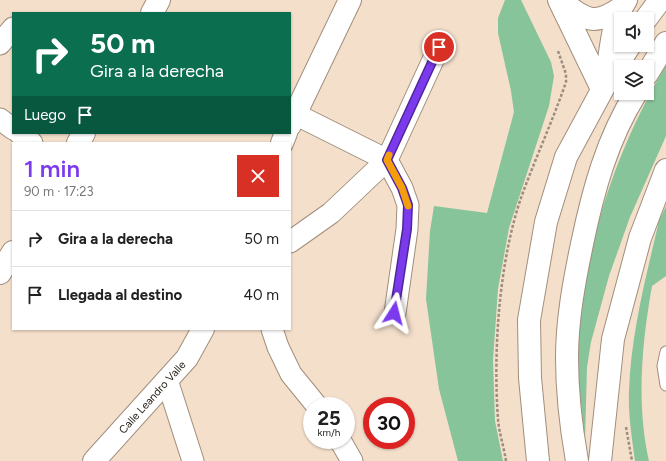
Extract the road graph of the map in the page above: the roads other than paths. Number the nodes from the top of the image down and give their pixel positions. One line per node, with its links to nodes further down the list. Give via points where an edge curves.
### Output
1 (159, 0): 6 (main road)
2 (350, 0): 17 (main road)
3 (560, 0): 5 (main road, via 586,18 600,20); 14 (main road)
4 (660, 0): 7 (main road)
5 (624, 4): 14 (main road, via 617,22)
6 (153, 12)
7 (651, 12)
8 (12, 29): 10 (street)
9 (666, 43): 13 (main road)
10 (0, 44)
11 (439, 47): 21 (street)
12 (626, 52): 14 (main road)
13 (654, 63)
14 (604, 86): 37 (main road, via 566,157 548,216 538,266 529,328 530,378)
15 (632, 100): 38 (main road, via 609,146 592,197 569,314 568,397)
16 (0, 119): 18 (street)
17 (291, 124): 21 (street)
18 (12, 128)
19 (20, 134): 20 (street)
20 (31, 142)
21 (387, 160): 23 (street, via 331,213); 26 (street, via 408,205 407,229)
22 (666, 170): 39 (main road, via 640,238 613,339)
23 (291, 241)
24 (12, 254): 25 (main road)
25 (0, 273)
26 (394, 313)
27 (202, 330): 30 (main road, Calle Leandro Valle, via 187,358)
28 (272, 330): 32 (street, via 290,374)
29 (666, 352): 31 (lane, via 663,366)
30 (167, 380): 34 (main road, Calle Leandro Valle); 35 (street)
31 (666, 385)
32 (309, 397)
33 (345, 449): 36 (street)
34 (94, 461)
35 (193, 461)
36 (352, 461)
37 (538, 461)
38 (576, 461)
39 (600, 461)

